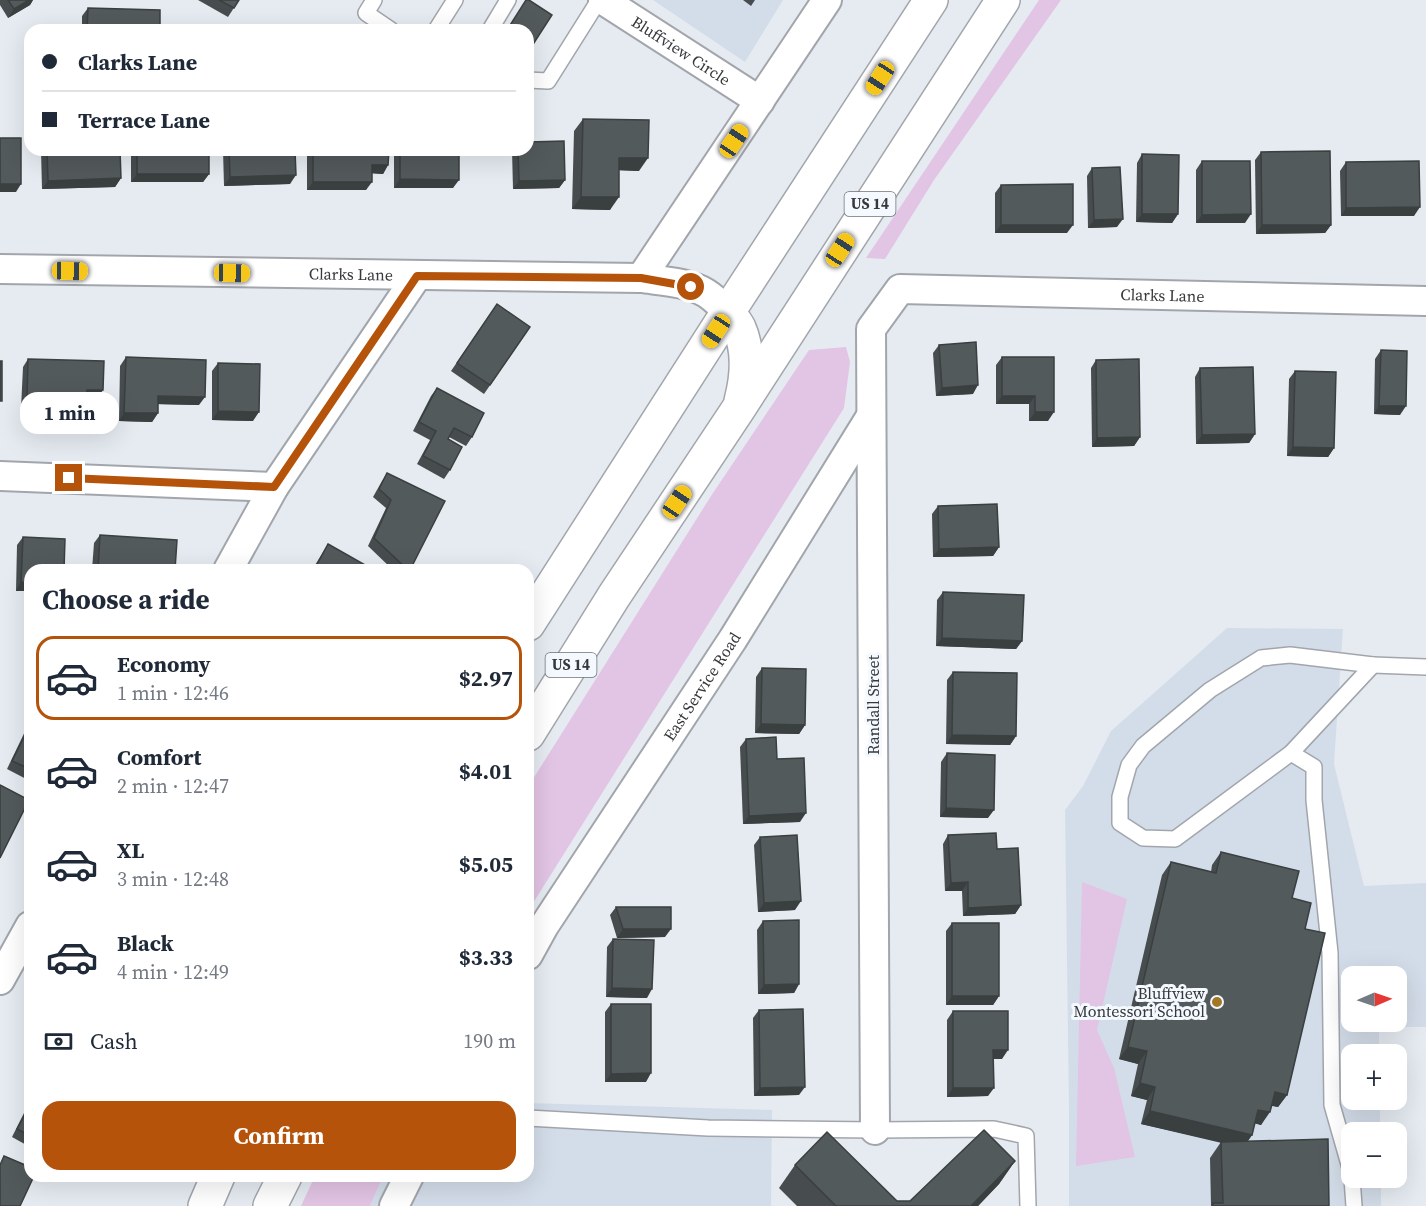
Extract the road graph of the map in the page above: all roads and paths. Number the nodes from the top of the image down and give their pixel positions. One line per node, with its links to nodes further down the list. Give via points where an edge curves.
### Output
1 (374, 0): 8 (lane, via 366,13)
2 (455, 0): 9 (lane)
3 (508, 0): 10 (lane)
4 (601, 0): 11 (lane, via 548,81); 12 (street, Bluffview Circle)
5 (827, 0): 12 (street)
6 (931, 0): 18 (highway)
7 (1003, 0): 19 (highway, US 14)
8 (382, 24)
9 (440, 24)
10 (494, 24)
11 (534, 80)
12 (760, 101): 15 (street)
13 (0, 269): 14 (street, Clarks Lane)
14 (417, 276): 15 (street, Clarks Lane); 22 (street)
15 (641, 278): 18 (street, Clarks Lane, via 691,287 706,293)
16 (900, 289): 17 (street, Clarks Lane); 20 (street, Randall Street, via 872,329)
17 (1426, 301)
18 (728, 312): 19 (highway, via 739,328 746,363); 24 (highway)
19 (739, 408): 27 (highway, US 14)
20 (872, 416): 30 (street, East Service Road, via 733,639); 33 (street, Randall Street)
21 (0, 476): 22 (street)
22 (274, 487): 23 (street)
23 (231, 564)
24 (534, 615)
25 (1373, 665): 26 (lane); 28 (lane); 28 (lane, via 1290,655 1262,658 1218,684 1136,755 1119,797 1120,823 1143,838 1175,839)
26 (1426, 667)
27 (534, 724)
28 (1291, 753): 34 (lane, via 1314,767 1330,952 1332,1105)
29 (24, 937): 31 (street)
30 (534, 944)
31 (0, 980)
32 (534, 1118): 33 (lane, via 708,1128)
33 (875, 1130): 42 (lane, via 994,1129 1026,1136)
34 (1341, 1137)
35 (215, 1182): 39 (highway)
36 (282, 1182): 40 (highway)
37 (406, 1182): 41 (street)
38 (1353, 1188): 43 (lane)
39 (205, 1206)
40 (270, 1206)
41 (394, 1206)
42 (1028, 1206)
43 (1354, 1206)

